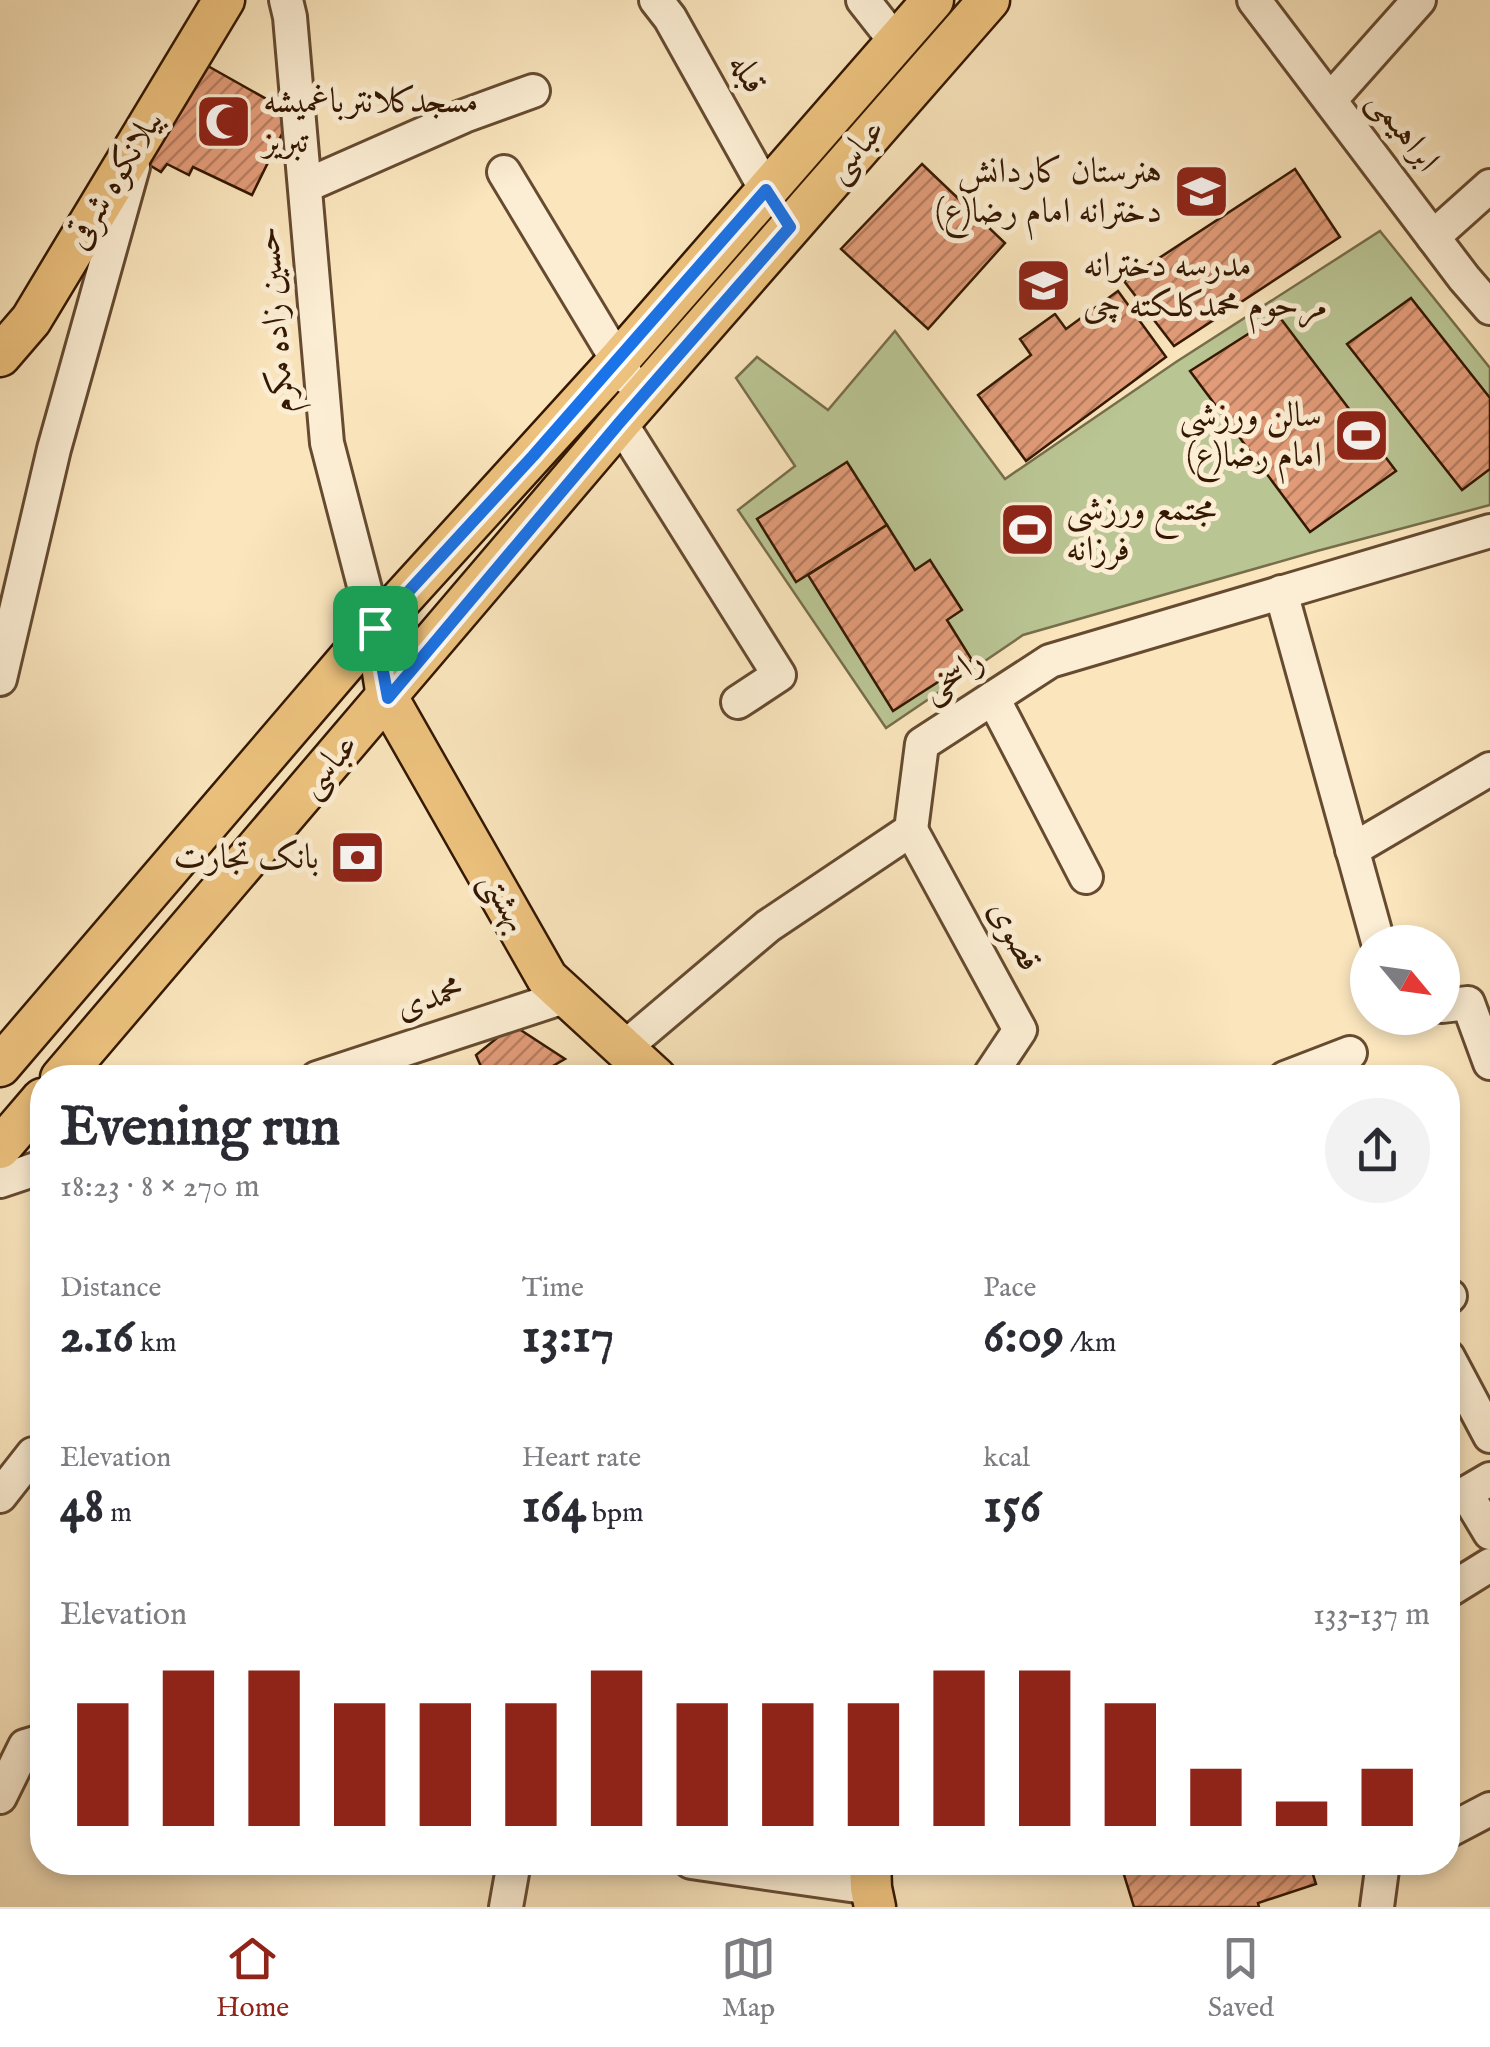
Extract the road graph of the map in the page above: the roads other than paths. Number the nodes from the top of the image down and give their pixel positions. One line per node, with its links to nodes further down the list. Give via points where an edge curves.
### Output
1 (224, 0): 12 (main road, بیلانکوه شرقی)
2 (286, 0): 14 (street, حسین زاده مکرم)
3 (656, 0): 16 (street, قبله)
4 (863, 0): 9 (street)
5 (933, 0): 9 (main road, عباسى)
6 (988, 0): 17 (main road, عباسى)
7 (1254, 0): 11 (street, ابراهیمی)
8 (1419, 0): 11 (street)
9 (896, 42): 16 (main road, عباسى)
10 (532, 91): 14 (street)
11 (1330, 100): 18 (street, ابراهیمی)
12 (141, 138): 20 (main road, بیلانکوه شرقی, via 31,320); 26 (street, via 54,449)
13 (504, 172): 21 (street)
14 (305, 186): 25 (street, حسین زاده مکرم, via 327,443)
15 (1490, 186): 18 (street)
16 (766, 190): 17 (main road); 21 (main road, عباسى)
17 (790, 227): 22 (main road, عباسى)
18 (1433, 237): 19 (street, ابراهیمی)
19 (1490, 308)
20 (0, 356)
21 (618, 361): 22 (street); 25 (main road, عباسى)
22 (631, 410): 27 (main road, عباسى); 29 (street, via 779,675)
23 (1490, 530): 24 (street, راسخی)
24 (1282, 592): 28 (street, راسخی, via 1050,661); 32 (street)
25 (375, 628): 27 (main road, بهشتی); 45 (main road, عباسى)
26 (0, 680)
27 (388, 698): 35 (main road, بهشتی, via 547,978); 40 (main road, عباسى)
28 (993, 698): 31 (street, راسخی, via 922,744); 33 (street)
29 (738, 702)
30 (1490, 768): 32 (street)
31 (911, 830): 37 (street, via 768,926); 43 (street, قصوی, via 1020,1030)
32 (1352, 850): 34 (street)
33 (1086, 877)
34 (1373, 925)
35 (567, 996): 37 (main road, بهشتی); 41 (street, محمدی)
36 (1460, 1004): 39 (street, via 1468,1003)
37 (624, 1048): 42 (main road, بهشتی)
38 (1350, 1053): 44 (street)
39 (1490, 1062)
40 (72, 1065)
41 (357, 1065)
42 (642, 1065)
43 (997, 1065)
44 (1319, 1065)
45 (0, 1066)
46 (30, 1113): 47 (main road)
47 (0, 1148)
48 (30, 1171): 49 (street)
49 (0, 1181)
50 (1460, 1380): 51 (street)
51 (1490, 1436)
52 (30, 1458): 54 (street)
53 (1490, 1479): 55 (street, via 1466,1493)
54 (0, 1496)
55 (1490, 1533)
56 (1490, 1565): 57 (street)
57 (1460, 1584)
58 (30, 1745): 59 (street)
59 (0, 1797)
60 (1490, 1810): 61 (street)
61 (1460, 1825)
62 (512, 1875): 66 (street)
63 (790, 1875): 65 (street)
64 (1382, 1875): 67 (street)
65 (872, 1886)
66 (506, 1907)
67 (1377, 1907)

